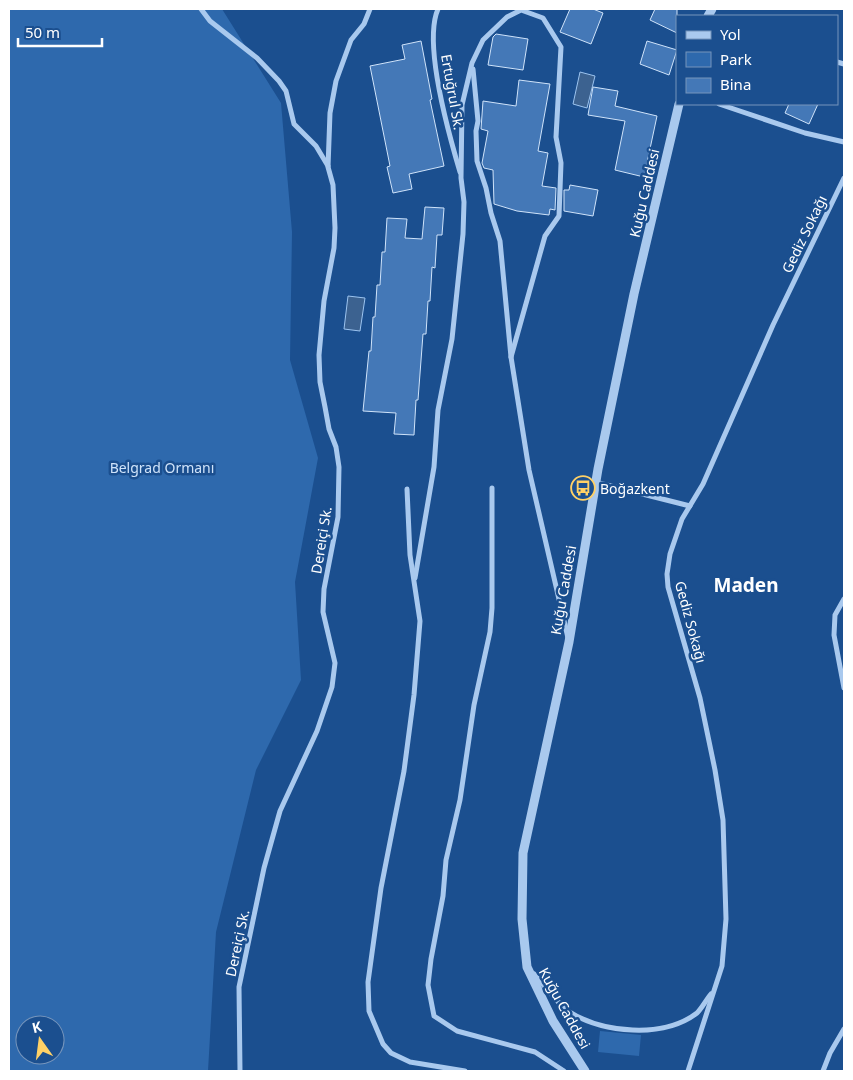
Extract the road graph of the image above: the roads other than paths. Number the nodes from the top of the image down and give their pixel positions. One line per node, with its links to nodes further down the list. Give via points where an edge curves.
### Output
1 (201, 9): 8 (street, via 210,21 257,58 279,81 286,91 294,124 316,146)
2 (370, 9): 8 (street, Dereiçi Sk., via 364,24 351,40 336,81 330,113)
3 (438, 9): 9 (street, Ertuğrul Sk., via 432,33 436,64 446,124)
4 (472, 63): 9 (street, via 462,105); 11 (street, via 478,161 500,241); 11 (street, via 483,40 507,17 521,10 543,18 561,47 556,137 560,163 559,216 545,236)
5 (679, 105): 12 (street, Kuğu Caddesi, via 634,294)
6 (722, 105): 7 (street, via 805,133)
7 (844, 142)
8 (328, 167): 23 (street, Dereiçi Sk., via 333,185 335,228 319,355 323,399 339,467 338,517 324,589 323,612 335,663 332,687 317,731 280,810 264,868 240,987)
9 (461, 178): 16 (street, via 463,234 452,339 438,410 434,467)
10 (844, 178): 15 (street, Gediz Sokağı, via 772,324 703,484)
11 (511, 357): 18 (street, via 529,470)
12 (596, 482): 15 (street); 18 (street, Kuğu Caddesi)
13 (492, 488): 25 (street, via 490,632 446,860 428,985 434,1016 447,1025 458,1031 535,1052)
14 (407, 489): 16 (street)
15 (690, 506): 21 (street, Gediz Sokağı, via 670,554 667,574 700,698 723,820 726,919 722,966)
16 (414, 578): 24 (street, via 420,621 414,695 404,771 381,888 368,982 369,1011 383,1044 391,1053 410,1062)
17 (844, 599): 19 (street, via 834,615 834,635)
18 (569, 642): 20 (street, Kuğu Caddesi, via 523,853 522,919)
19 (844, 688)
20 (527, 967): 21 (street, via 568,1010 596,1024 637,1031 670,1026 697,1012); 26 (street, Kuğu Caddesi, via 553,1021)
21 (714, 990): 27 (street, Gediz Sokağı)
22 (844, 1029): 28 (street)
23 (240, 1071)
24 (465, 1071)
25 (564, 1071)
26 (585, 1071)
27 (688, 1071)
28 (823, 1071)

